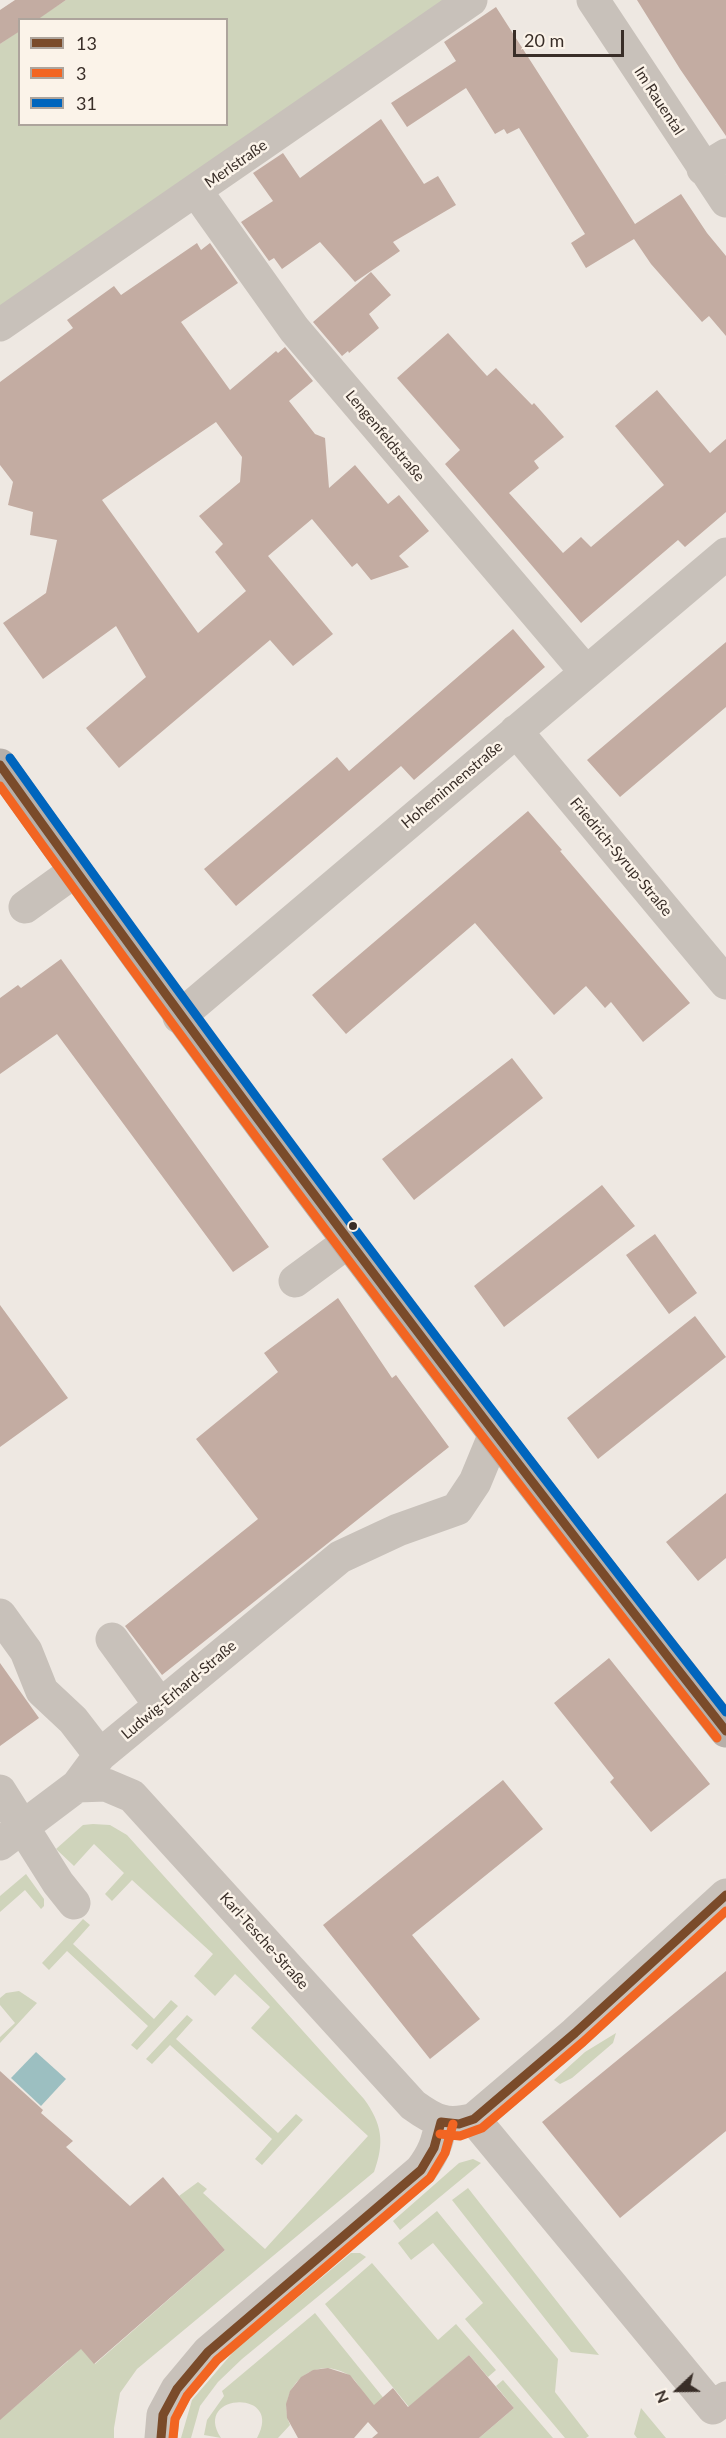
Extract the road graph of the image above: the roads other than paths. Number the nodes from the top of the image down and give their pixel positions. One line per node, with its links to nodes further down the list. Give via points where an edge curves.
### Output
1 (471, 0): 4 (street, Merlstraße)
2 (593, 0): 3 (street, Im Rauental)
3 (714, 162): 5 (street, Im Rauental)
4 (196, 191): 6 (street, Merlstraße); 8 (street, Lengenfeldstraße, via 294,329)
5 (726, 201)
6 (0, 325)
7 (726, 554): 8 (street, Hoheminnenstraße)
8 (586, 672): 9 (street, Hoheminnenstraße)
9 (516, 731): 13 (street, Friedrich-Syrup-Straße); 14 (street, Hoheminnenstraße)
10 (0, 765): 11 (main road)
11 (75, 871): 12 (street); 14 (main road)
12 (25, 907)
13 (726, 982)
14 (179, 1017): 15 (main road)
15 (348, 1242): 16 (street); 17 (main road)
16 (295, 1281)
17 (494, 1436): 20 (street, Ludwig-Erhard-Straße, via 475,1482 457,1509 340,1557); 21 (main road)
18 (0, 1615): 22 (street, via 26,1652 59,1677 73,1720)
19 (112, 1639): 20 (street)
20 (160, 1705): 22 (street, Ludwig-Erhard-Straße)
21 (726, 1731)
22 (100, 1755): 23 (street, Ludwig-Erhard-Straße)
23 (77, 1786): 25 (street, Ludwig-Erhard-Straße); 29 (street, Karl-Tesche-Straße, via 106,1785 132,1796 413,2105)
24 (0, 1791): 25 (street)
25 (11, 1835): 27 (street)
26 (726, 1895): 28 (street)
27 (74, 1903)
28 (474, 2119): 29 (street, via 459,2124); 30 (street, via 713,2408)
29 (441, 2122): 31 (street, via 439,2139 421,2170 208,2352 177,2389 163,2415)
30 (726, 2398)
31 (161, 2438)

